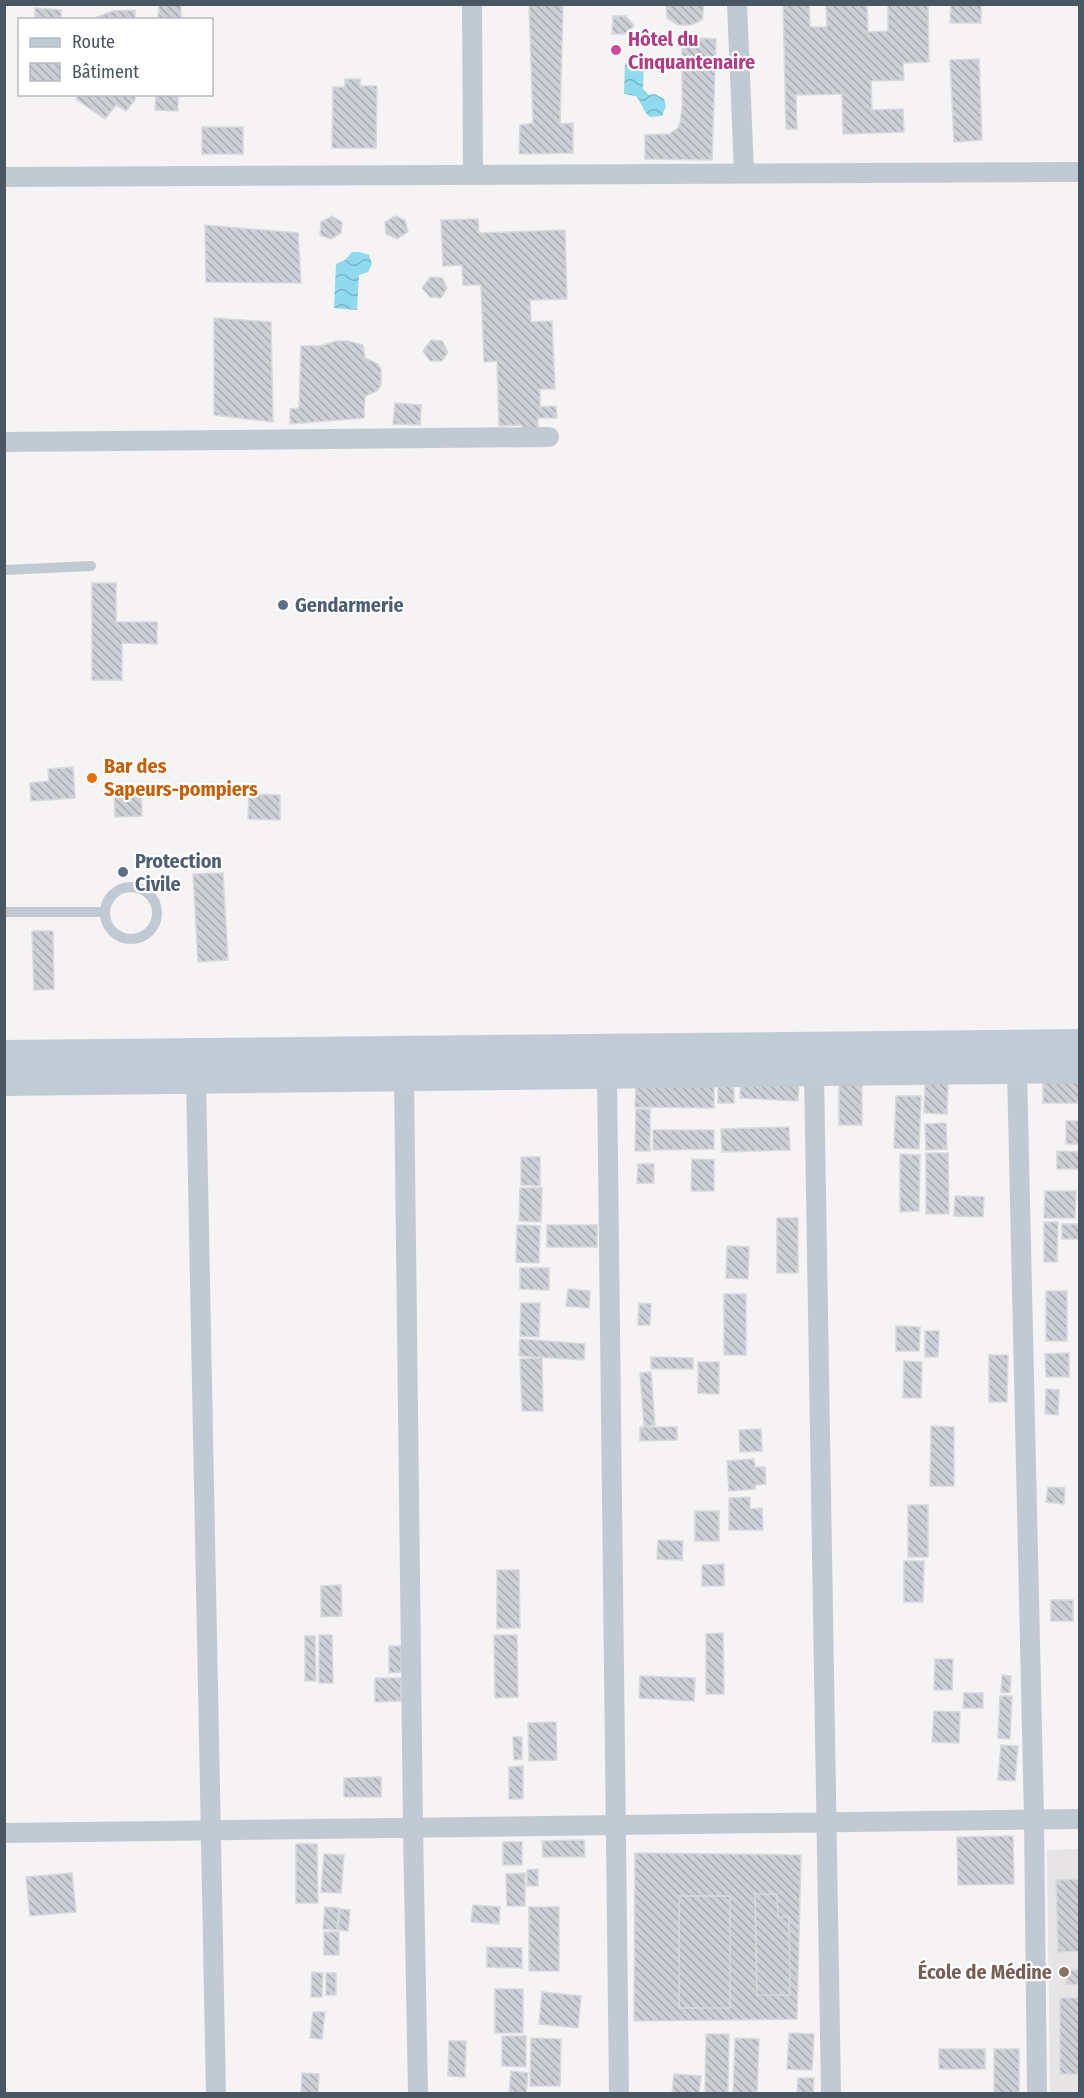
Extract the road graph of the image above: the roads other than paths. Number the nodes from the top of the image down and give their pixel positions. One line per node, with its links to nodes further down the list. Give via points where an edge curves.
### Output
1 (472, 4): 5 (street)
2 (737, 4): 3 (street)
3 (744, 172): 4 (street); 5 (street)
4 (1080, 172)
5 (473, 175): 6 (street)
6 (4, 177)
7 (549, 437): 8 (street)
8 (4, 442)
9 (91, 566): 10 (lane)
10 (4, 570)
11 (4, 912): 12 (lane)
12 (105, 912): 12 (lane, via 110,928 130,939 146,935 157,914 152,897 137,888 119,890)
13 (1080, 1042): 14 (street)
14 (4, 1054)
15 (1017, 1069): 16 (street); 17 (street); 22 (street)
16 (1080, 1069)
17 (814, 1073): 18 (street); 24 (street)
18 (607, 1075): 19 (street); 25 (street)
19 (404, 1077): 20 (street); 26 (street)
20 (196, 1080): 21 (street); 27 (street)
21 (4, 1083)
22 (1034, 1819): 23 (street); 24 (street); 33 (street)
23 (1080, 1819)
24 (827, 1822): 25 (street); 32 (street)
25 (616, 1825): 26 (street); 31 (street)
26 (413, 1828): 27 (street); 30 (street)
27 (211, 1830): 28 (street); 29 (street)
28 (4, 1833)
29 (216, 2094)
30 (418, 2094)
31 (619, 2094)
32 (831, 2094)
33 (1037, 2094)

